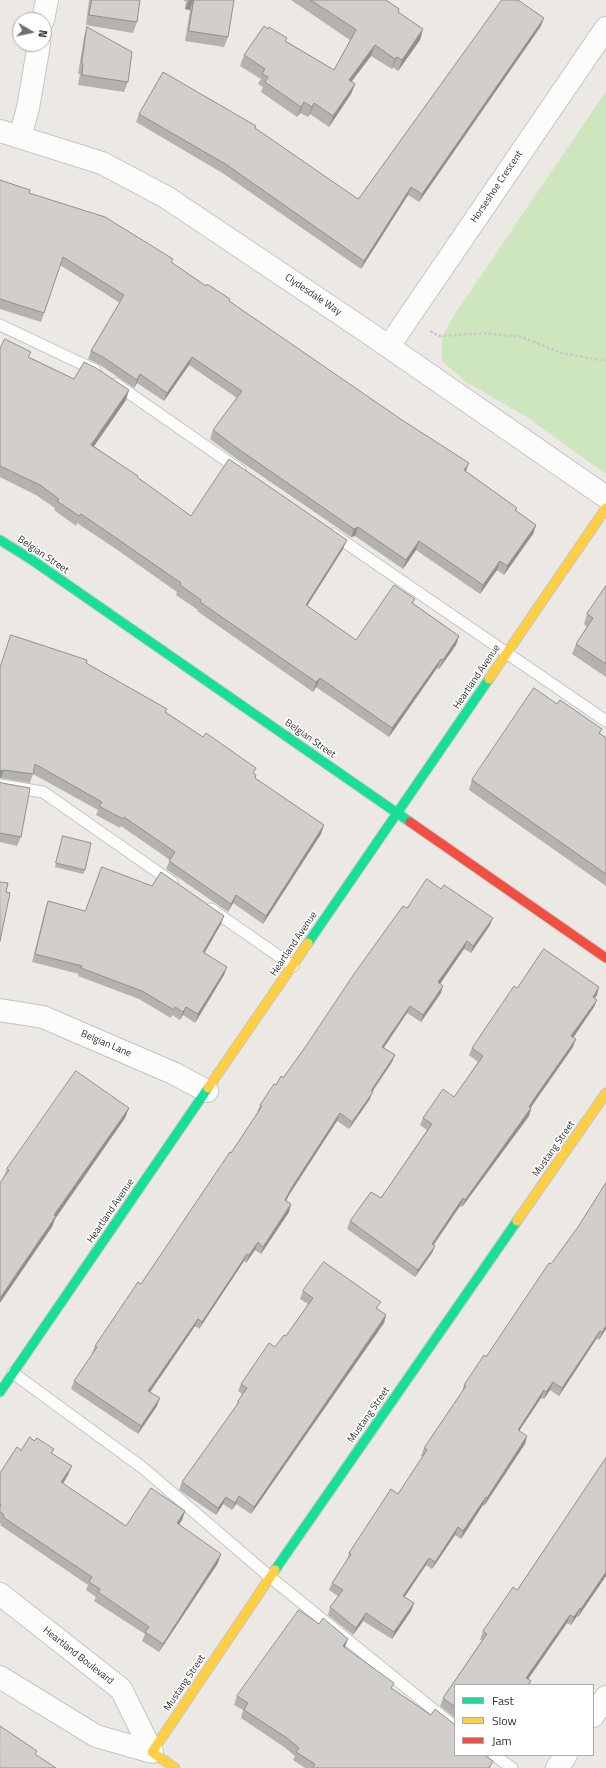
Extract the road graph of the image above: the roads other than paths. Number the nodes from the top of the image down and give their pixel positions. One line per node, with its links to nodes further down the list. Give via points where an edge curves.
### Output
1 (47, 0): 2 (street)
2 (45, 12)
3 (606, 28): 7 (street, Horseshoe Crescent)
4 (38, 52): 5 (street, via 28,108)
5 (10, 134): 7 (street, Clydesdale Way, via 102,163 166,197)
6 (0, 324): 8 (lane, via 106,378)
7 (389, 346): 9 (street, Clydesdale Way)
8 (246, 474)
9 (606, 497)
10 (606, 508): 13 (street, Heartland Avenue)
11 (324, 528): 13 (lane)
12 (0, 540): 16 (street, Belgian Street)
13 (507, 653): 14 (lane); 16 (street, Heartland Avenue)
14 (606, 721)
15 (0, 785): 17 (lane, via 43,792)
16 (398, 813): 19 (street, Belgian Street); 20 (street, Heartland Avenue)
17 (184, 890)
18 (203, 904): 20 (lane)
19 (606, 958)
20 (293, 966): 22 (street, Heartland Avenue)
21 (0, 1010): 22 (street, Belgian Lane, via 43,1017 174,1073)
22 (207, 1091): 24 (street, Heartland Avenue)
23 (606, 1093): 26 (street, Mustang Street)
24 (14, 1373): 25 (street, Heartland Avenue); 26 (lane, via 144,1468)
25 (0, 1392)
26 (270, 1577): 31 (lane); 32 (street, Mustang Street)
27 (0, 1594): 32 (street, Heartland Boulevard, via 120,1690)
28 (0, 1677): 32 (street, Heartland Boulevard, via 96,1736)
29 (606, 1697): 30 (street)
30 (594, 1715)
31 (454, 1726)
32 (152, 1752): 35 (street, Heartland Boulevard)
33 (495, 1756): 36 (lane)
34 (565, 1756): 37 (street)
35 (175, 1768)
36 (512, 1768)
37 (557, 1768)

